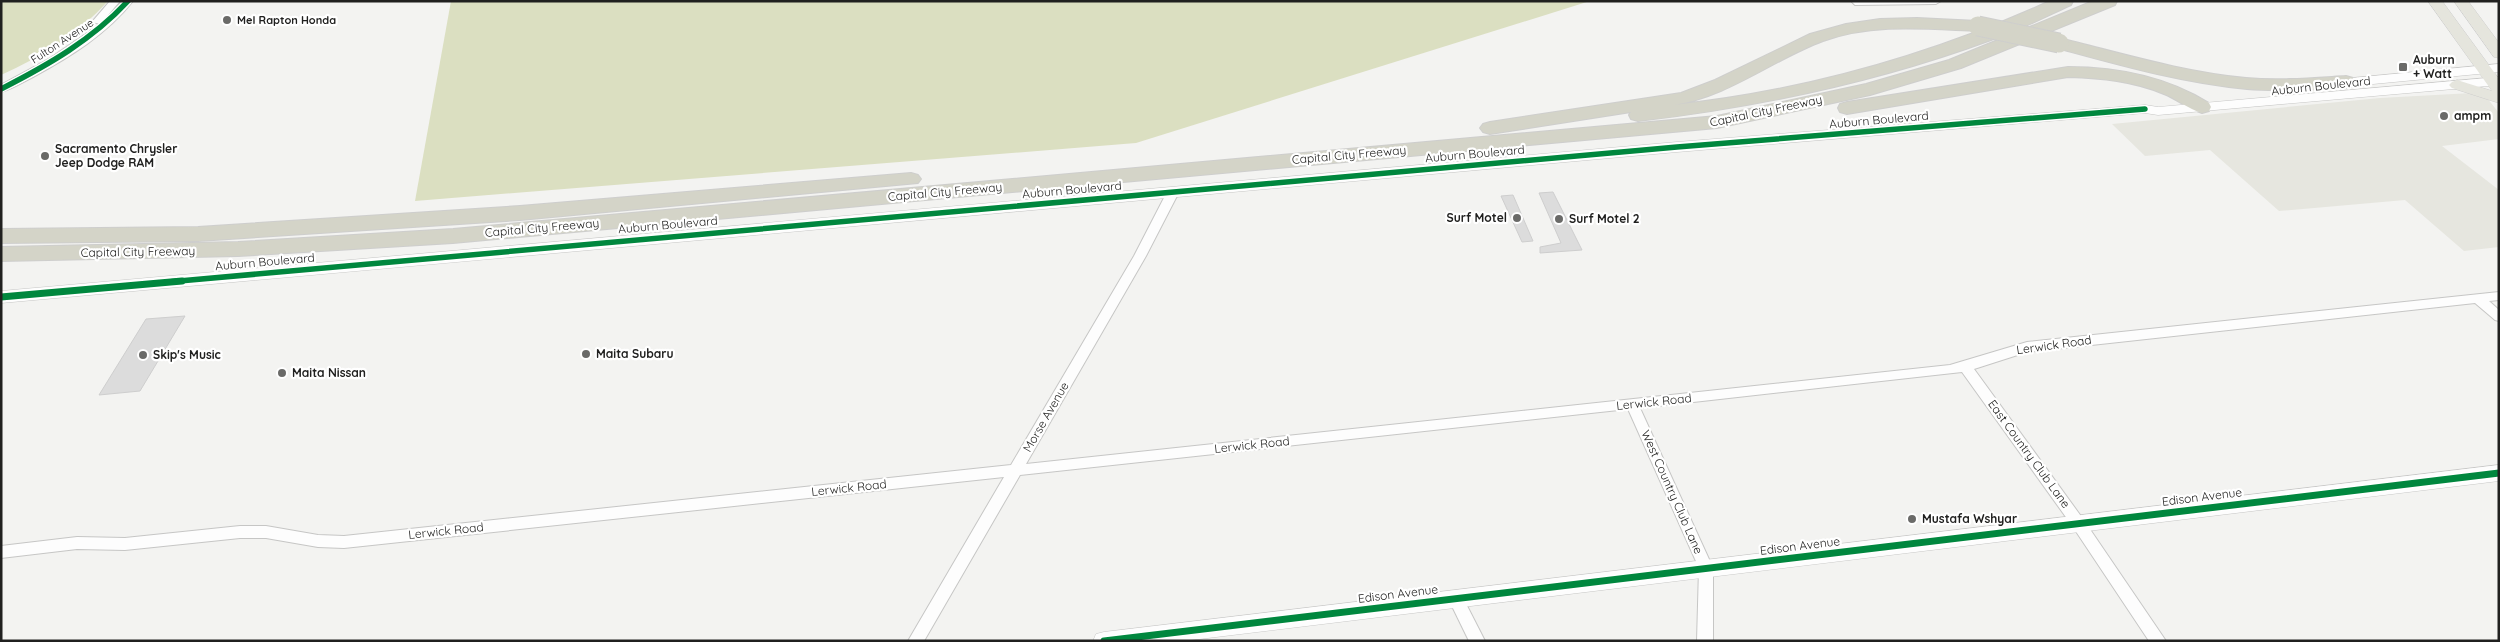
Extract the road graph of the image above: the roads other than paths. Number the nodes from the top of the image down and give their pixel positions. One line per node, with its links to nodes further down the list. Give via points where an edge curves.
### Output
1 (115, 1): 11 (street, Fulton Avenue, via 81,37)
2 (128, 1): 14 (street, Fulton Avenue, via 89,38)
3 (1936, 1): 8 (street)
4 (2065, 1): 18 (highway, Capital City Freeway, via 1986,36 1914,60 1834,81 1652,113)
5 (2109, 1): 17 (highway, Capital City Freeway, via 1955,64 1870,89)
6 (2435, 1): 10 (main road)
7 (2461, 1): 9 (main road)
8 (1855, 2)
9 (2497, 50)
10 (2495, 78): 12 (main road, Auburn Boulevard); 13 (main road, Auburn Boulevard)
11 (1, 82)
12 (2346, 82): 16 (main road, Auburn Boulevard); 18 (highway, bridge, via 2272,85 2212,78 2152,68 1978,26 1917,22 1846,29 1816,38 1722,84 1685,98)
13 (2457, 85): 15 (main road); 16 (main road, Auburn Boulevard)
14 (1, 89)
15 (2499, 98)
16 (2198, 104): 17 (highway, via 2150,82 2094,71 2068,72 1778,118); 19 (main road, Auburn Boulevard, via 2158,111 2145,109)
17 (1717, 122): 23 (highway, Capital City Freeway)
18 (1490, 128): 21 (highway, Capital City Freeway, via 540,211)
19 (1173, 192): 27 (main road, Auburn Boulevard); 32 (street, Morse Avenue, via 1140,256)
20 (1, 222): 21 (highway, via 139,227)
21 (198, 234): 22 (highway, Capital City Freeway)
22 (1, 236)
23 (385, 241): 24 (highway, Capital City Freeway, via 238,249); 25 (highway, via 141,263)
24 (1, 254)
25 (1, 269)
26 (2499, 296): 28 (street, Lerwick Road)
27 (1, 297)
28 (2478, 299): 29 (street); 30 (street, Lerwick Road, via 2027,347)
29 (2499, 316)
30 (1966, 368): 31 (street, Lerwick Road); 34 (street, East Country Club Lane)
31 (1632, 404): 32 (street, Lerwick Road); 36 (street, West Country Club Lane)
32 (1015, 471): 35 (street, Lerwick Road, via 344,542 240,532 124,544 77,543); 38 (street, Morse Avenue)
33 (2499, 473): 34 (main road, Edison Avenue)
34 (2078, 523): 36 (main road, Edison Avenue); 42 (street, East Country Club Lane)
35 (1, 552)
36 (1706, 568): 37 (main road, Edison Avenue); 41 (street, West Country Club Lane)
37 (1456, 598): 39 (main road, Edison Avenue); 40 (street)
38 (916, 641)
39 (1104, 641)
40 (1477, 641)
41 (1705, 641)
42 (2158, 641)

